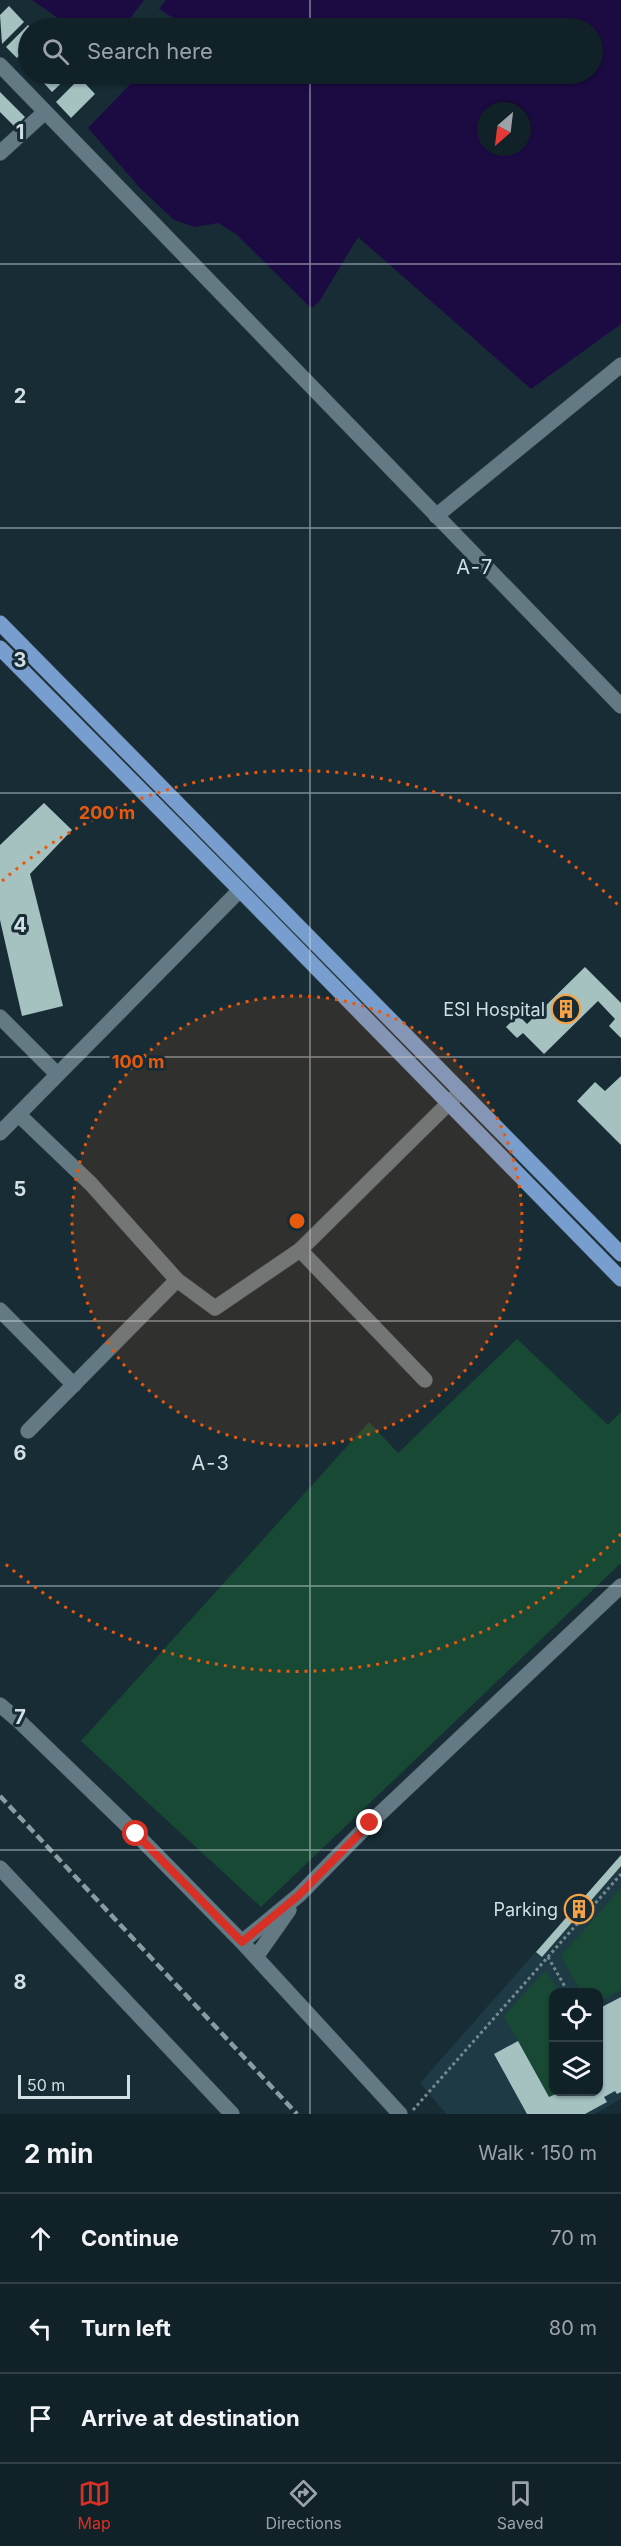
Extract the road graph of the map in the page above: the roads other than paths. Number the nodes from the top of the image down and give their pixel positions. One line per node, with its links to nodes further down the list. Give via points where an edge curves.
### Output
1 (0, 65): 2 (street)
2 (18, 84)
3 (18, 84): 4 (street)
4 (45, 112): 5 (street); 7 (street)
5 (0, 153)
6 (621, 365): 7 (street)
7 (436, 516): 10 (street)
8 (0, 623): 14 (main road)
9 (0, 648): 11 (main road)
10 (621, 706)
11 (240, 890): 13 (street); 15 (main road)
12 (0, 1017): 13 (street)
13 (57, 1074): 16 (street)
14 (461, 1091): 15 (street); 19 (main road)
15 (449, 1103): 18 (street); 20 (main road)
16 (19, 1115): 17 (street); 21 (street, via 91,1184)
17 (0, 1133)
18 (300, 1250): 21 (street, via 215,1308); 23 (street)
19 (621, 1254)
20 (621, 1279)
21 (177, 1280): 24 (street)
22 (0, 1310): 24 (street)
23 (425, 1380)
24 (74, 1385): 25 (street)
25 (28, 1431)
26 (621, 1586): 29 (street)
27 (0, 1706): 30 (street, via 136,1834)
28 (0, 1868): 32 (street)
29 (299, 1895): 30 (street); 31 (street)
30 (242, 1942): 31 (street)
31 (256, 1957): 33 (street)
32 (232, 2114)
33 (400, 2114)

